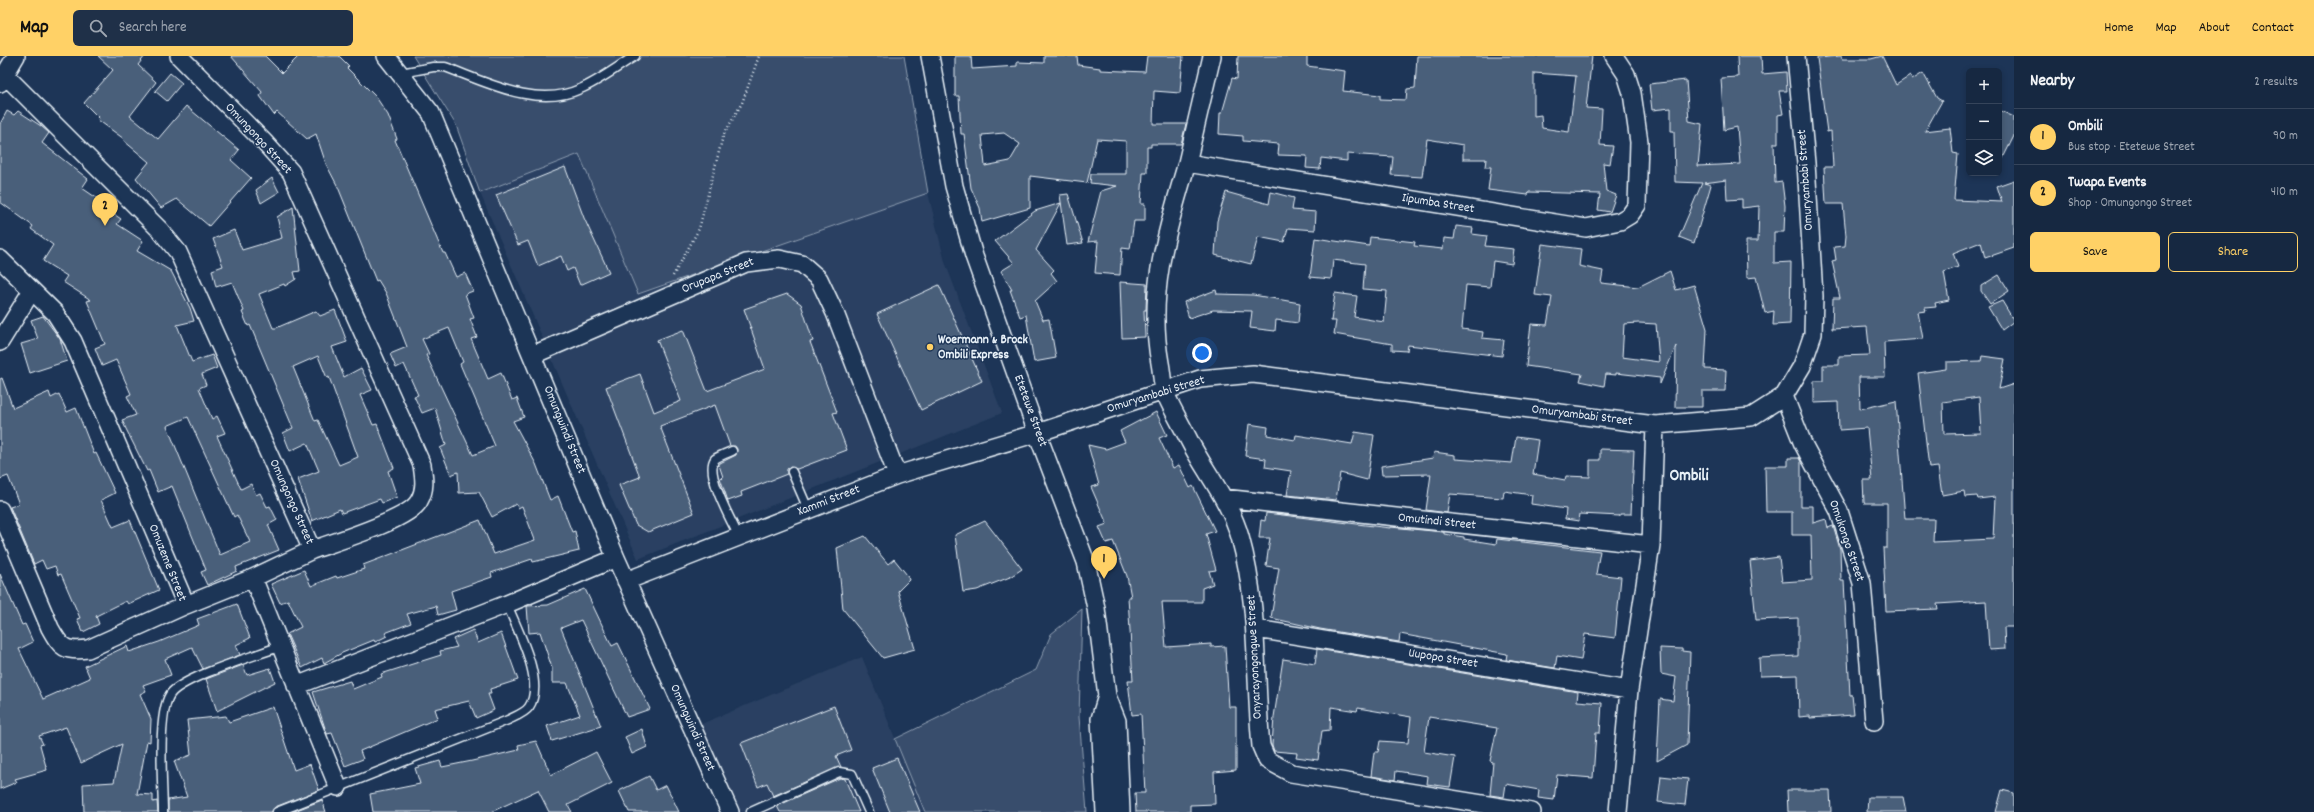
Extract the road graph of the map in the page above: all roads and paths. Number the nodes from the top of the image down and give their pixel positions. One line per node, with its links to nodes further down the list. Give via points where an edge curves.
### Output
1 (16, 56): 11 (street)
2 (179, 56): 30 (street, Omungongo Street, via 291,172 422,465 424,490 419,502 412,509 378,526)
3 (386, 56): 10 (street, Omungwindi Street)
4 (634, 56): 10 (lane, via 579,90 546,97 521,95 445,67 433,66)
5 (759, 56): 15 (path, via 742,103 723,136 699,229)
6 (930, 56): 21 (street, Etetewe Street, via 954,186 974,256)
7 (1212, 56): 12 (street)
8 (1614, 56): 12 (street, Iipumba Street, via 1626,74 1633,100 1639,142 1637,205 1630,215 1603,226 1586,228)
9 (1796, 56): 19 (street, Omuryambabi Street, via 1806,163 1814,296 1813,334 1809,351)
10 (401, 73): 17 (street, Omungwindi Street, via 431,113)
11 (2, 79): 30 (street, Omungongo Street, via 160,230 178,252)
12 (1187, 163): 18 (street, Onyarayongongwe Street, via 1167,230 1156,288 1155,335)
13 (0, 259): 14 (street, Omuzeme Street)
14 (31, 292): 16 (street); 35 (street, Omuzeme Street, via 55,313 73,341)
15 (662, 299): 17 (street, Orupapa Street); 24 (street, Orupapa Street, via 746,263 779,259 802,264 819,279 835,313)
16 (0, 342)
17 (533, 355): 31 (street, Omungwindi Street)
18 (1165, 392): 20 (street, Omuryambabi Street, via 1200,380 1253,374); 21 (street, Omuryambabi Street); 25 (street, Onyarayongongwe Street, via 1192,446)
19 (1784, 396): 20 (street, Omuryambabi Street, via 1750,417); 41 (street, Omukongo Street, via 1803,444 1839,510 1862,583)
20 (1655, 425): 29 (street)
21 (1037, 433): 24 (street, Xammi Street); 40 (street, Etetewe Street, via 1086,562 1096,608)
22 (732, 451): 28 (lane, via 716,459 712,475)
23 (792, 472): 27 (lane)
24 (897, 475): 27 (street, Xammi Street)
25 (1223, 498): 29 (street, Omutindi Street); 36 (street, Onyarayongongwe Street, via 1240,535 1249,574)
26 (0, 510): 35 (street, Omuzeme Street, via 50,628 65,649 88,649)
27 (808, 510): 28 (street, Xammi Street)
28 (739, 537): 33 (street, Xammi Street)
29 (1651, 545): 39 (street)
30 (312, 550): 32 (street)
31 (616, 558): 33 (street, Omungwindi Street); 34 (street)
32 (253, 578): 35 (street); 37 (street)
33 (626, 581): 46 (street, Omungwindi Street)
34 (507, 604): 38 (street); 42 (lane, via 534,674 535,693 528,708 508,720)
35 (186, 605)
36 (1256, 630): 39 (street, Uupopo Street); 50 (street, Onyarayongongwe Street, via 1259,731 1261,746 1267,760 1291,773)
37 (281, 646): 38 (street); 44 (lane, via 187,682 171,693 165,704 162,723)
38 (296, 686): 42 (street)
39 (1629, 690): 51 (street)
40 (1107, 696): 48 (street, Etetewe Street, via 1100,720); 49 (street, Etetewe Street, via 1117,721)
41 (1874, 721)
42 (338, 787): 45 (lane)
43 (756, 811): 47 (lane, via 839,772 852,774)
44 (164, 812)
45 (277, 812)
46 (730, 812)
47 (869, 812)
48 (1105, 812)
49 (1120, 812)
50 (1532, 812)
51 (1618, 812)

